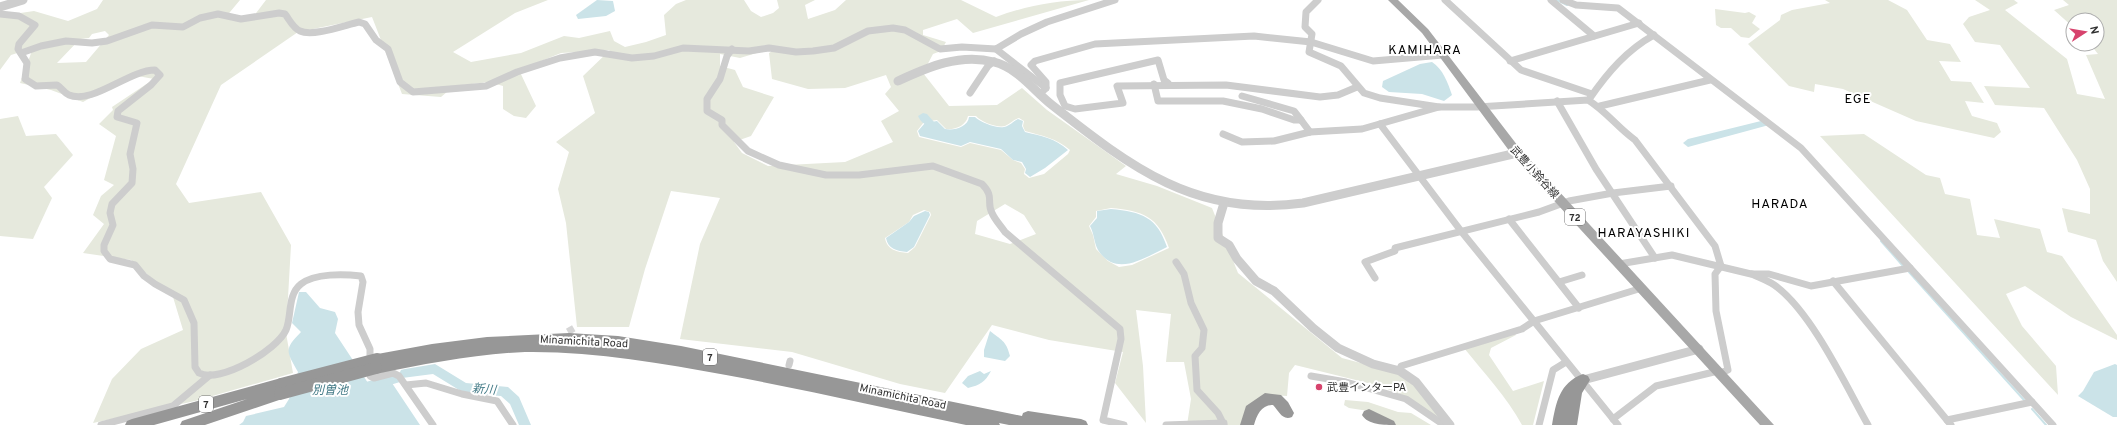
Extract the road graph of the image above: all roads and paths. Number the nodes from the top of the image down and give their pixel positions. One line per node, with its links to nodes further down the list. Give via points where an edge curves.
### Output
1 (23, 0): 8 (street)
2 (1115, 0): 15 (street, via 1047,22)
3 (1318, 0): 13 (street, via 1306,12 1305,27 1312,34)
4 (1393, 0): 17 (main road, 武豊小鈴谷線 / 72, via 1425,31)
5 (1445, 0): 18 (street)
6 (1551, 0): 11 (street)
7 (1563, 0): 10 (street, via 1569,4 1582,6 1618,8)
8 (0, 7)
9 (0, 14): 16 (street, via 11,14 34,23 34,27 19,44 18,49)
10 (1639, 23): 11 (street); 12 (street)
11 (1594, 36): 18 (street)
12 (1654, 36): 20 (street); 28 (street, via 1644,40 1616,63)
13 (1311, 42): 17 (street, via 1373,61); 24 (street, via 1309,52 1337,63 1346,70); 25 (street, via 1254,36 1095,44 1031,65 1046,82)
14 (732, 49): 15 (street, via 813,51 834,48 868,31 894,28 905,30 940,49); 16 (street, via 683,48 654,56 632,58 595,52 560,58 517,72 486,86 413,92 400,82 388,49 376,40 365,24 359,22 301,32 285,14 241,19 218,14 200,18 183,27 152,25 107,41 66,41); 83 (street, via 727,56 720,79 707,99 707,111 722,120 722,125 748,151 768,162 826,175 859,175 933,166 982,184 991,198 991,212 1006,232 1120,329 1122,338 1103,420)
15 (996, 49): 25 (street)
16 (21, 53): 63 (street, via 27,63 24,77 26,82 36,86 57,84 70,96 90,94 145,70 155,70 160,75 118,111 116,117 137,123 130,154 133,179 112,204 112,225 104,251 110,259 132,264 155,284 184,300 194,323 195,367 200,374)
17 (1443, 55): 30 (main road, 武豊小鈴谷線 / 72)
18 (1510, 61): 28 (street, via 1521,70)
19 (994, 62): 21 (street, via 956,60 929,67); 25 (street, via 1012,68); 26 (street, via 988,66)
20 (1710, 80): 31 (street); 49 (street, via 1801,148)
21 (898, 81)
22 (1168, 83): 23 (street); 23 (street, via 1164,80 1158,60 1060,83 1060,96 1065,106 1075,109 1123,103 1117,86); 24 (street, via 1253,87 1298,96 1333,96)
23 (1154, 84): 33 (street, via 1158,101 1223,101)
24 (1357, 87): 32 (street, via 1376,97 1427,103)
25 (1042, 91): 41 (street, via 1143,170 1169,185)
26 (970, 93)
27 (1242, 96): 33 (street, via 1294,111)
28 (1590, 97): 29 (street); 31 (street)
29 (1557, 101): 30 (street); 40 (street)
30 (1481, 106): 32 (street); 37 (main road, 武豊小鈴谷線 / 72)
31 (1600, 106): 39 (street, via 1624,134 1635,140)
32 (1439, 107): 34 (street)
33 (1301, 120): 35 (street)
34 (1380, 124): 35 (street, via 1362,129); 38 (street)
35 (1310, 132): 36 (street, via 1274,142 1242,142)
36 (1223, 134)
37 (1517, 153): 38 (street); 42 (main road, 武豊小鈴谷線 / 72)
38 (1419, 175): 41 (street, via 1289,205); 44 (street)
39 (1671, 186): 40 (street); 48 (street, via 1714,246)
40 (1613, 193): 42 (street); 45 (street)
41 (1224, 203): 61 (street, via 1218,223 1218,238 1229,245 1237,260 1256,281 1274,291 1338,348 1373,364)
42 (1564, 204): 43 (street); 47 (main road, 武豊小鈴谷線 / 72)
43 (1509, 219): 44 (street); 54 (street)
44 (1460, 231): 52 (street, via 1395,248 1395,251 1364,262); 57 (street)
45 (1655, 258): 47 (street); 48 (street, via 1672,256)
46 (1176, 262): 74 (street, via 1184,274 1191,302 1204,330 1202,348 1195,356 1197,390 1218,413)
47 (1619, 264): 55 (main road, 武豊小鈴谷線 / 72)
48 (1721, 266): 50 (street); 62 (street, via 1715,274 1716,311 1728,370)
49 (1910, 268): 53 (street); 68 (street)
50 (1751, 274): 53 (street, via 1769,274 1811,286); 93 (street, via 1776,286 1797,306 1829,355)
51 (1582, 275): 54 (street)
52 (1375, 278)
53 (1833, 281): 73 (street)
54 (1559, 282): 56 (street)
55 (1642, 288): 56 (street); 58 (main road, 武豊小鈴谷線 / 72)
56 (1579, 308): 57 (street)
57 (1534, 321): 59 (street); 61 (street, via 1522,329 1401,366)
58 (1699, 349): 62 (main road, 武豊小鈴谷線 / 72); 65 (street)
59 (1566, 362): 65 (street); 89 (street, via 1553,370)
60 (377, 364): 67 (highway, Minamichita Road / 7, bridge); 69 (highway, Minamichita Road / 7, via 456,345 490,341 597,339 681,351); 80 (highway, Minamichita Road / 7, via 524,347 602,349 675,359)
61 (1400, 371): 88 (street, via 1416,382)
62 (1719, 372): 72 (street, via 1656,386); 92 (main road, 武豊小鈴谷線 / 72)
63 (210, 375): 66 (street, via 247,363 280,340 286,330 295,291 301,284 319,278 354,275 361,276 363,282 358,312 359,325 370,349 370,376 374,378 394,373); 75 (street, via 173,406)
64 (1311, 376): 87 (street, via 1346,382 1406,399)
65 (1583, 380): 72 (street); 90 (highway, via 1565,392); 91 (highway, via 1575,392)
66 (406, 385): 78 (street); 79 (street, via 434,384 458,393 497,400)
67 (281, 389): 76 (highway, Minamichita Road / 7); 77 (highway, Minamichita Road / 7)
68 (2032, 402): 73 (street); 94 (street)
69 (970, 411): 81 (highway, Minamichita Road / 7); 82 (highway, via 977,409)
70 (1287, 413): 85 (highway, via 1276,399 1265,399 1251,410)
71 (1369, 415): 86 (highway)
72 (1616, 422)
73 (1949, 422)
74 (1224, 424): 84 (street)
75 (101, 425)
76 (132, 425)
77 (187, 425)
78 (433, 425)
79 (513, 425)
80 (993, 425)
81 (1038, 425)
82 (1081, 425)
83 (1124, 425)
84 (1166, 425)
85 (1247, 425)
86 (1389, 425)
87 (1444, 425)
88 (1450, 425)
89 (1539, 425)
90 (1558, 425)
91 (1570, 425)
92 (1768, 425)
93 (1868, 425)
94 (2053, 425)

